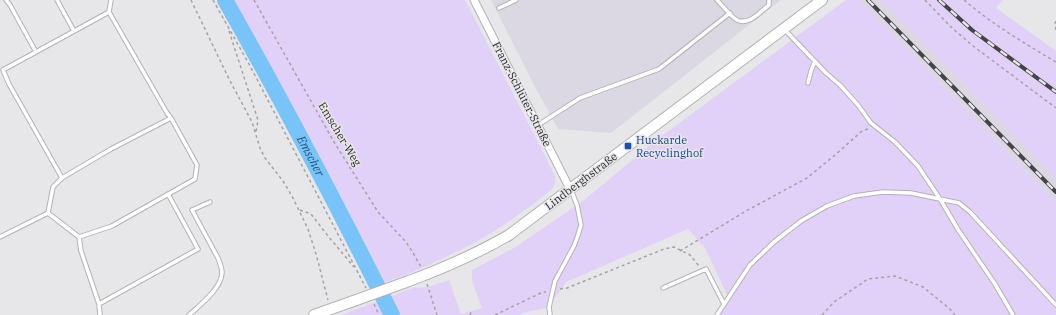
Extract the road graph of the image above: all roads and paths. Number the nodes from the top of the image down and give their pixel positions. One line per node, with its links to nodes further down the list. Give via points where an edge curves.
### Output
1 (6, 0): 22 (lane)
2 (57, 0): 20 (lane)
3 (111, 0): 15 (lane)
4 (191, 0): 31 (path)
5 (213, 0): 18 (path)
6 (254, 0): 43 (path, Emscher-Weg, via 334,142 378,212 406,242)
7 (474, 0): 29 (street, Franz-Schlüter-Straße)
8 (516, 0): 14 (lane)
9 (717, 0): 16 (lane)
10 (769, 0): 16 (lane, via 769,5 744,22 737,20)
11 (822, 0): 19 (main road, Lindberghstraße)
12 (925, 0): 27 (path, via 973,46)
13 (964, 0): 24 (path, via 1005,31)
14 (499, 8)
15 (109, 12): 20 (lane); 28 (lane)
16 (730, 13): 29 (lane, via 659,69 580,98)
17 (1056, 21): 21 (path)
18 (228, 27): 31 (path, via 258,120); 42 (path)
19 (783, 29): 23 (lane); 33 (main road, Lindberghstraße)
20 (74, 31): 22 (lane)
21 (1056, 32)
22 (36, 52): 25 (lane)
23 (816, 61): 26 (lane); 30 (lane)
24 (1056, 62)
25 (2, 70): 32 (lane)
26 (808, 84)
27 (1056, 108)
28 (171, 118): 32 (lane); 34 (lane, via 197,165 195,179)
29 (538, 126): 33 (street, Franz-Schlüter-Straße)
30 (876, 127): 35 (lane, via 918,166); 41 (path, via 862,131 807,178)
31 (256, 134): 37 (path, via 265,158 283,181)
32 (62, 178): 38 (lane, via 52,187)
33 (570, 189): 48 (lane, via 577,205 581,225 574,246 555,281); 57 (main road, Lindberghstraße, bridge, via 509,235 486,248 431,273)
34 (168, 194): 39 (lane, via 112,226); 51 (lane, via 198,249)
35 (940, 199): 52 (lane, via 911,193 883,192 854,196 827,206 774,242 750,265); 53 (lane, via 959,203 970,212); 66 (lane)
36 (210, 202): 56 (lane, via 192,210 218,258 222,273 216,288)
37 (298, 209): 42 (path, via 311,214); 49 (path, via 308,229)
38 (48, 213): 39 (lane); 40 (lane)
39 (79, 237): 51 (lane)
40 (0, 238)
41 (680, 251): 44 (path, via 690,255); 48 (path, via 674,247 664,249 567,288)
42 (356, 270): 47 (path)
43 (422, 270)
44 (702, 270): 46 (lane); 52 (lane, via 706,269)
45 (428, 287): 59 (path)
46 (663, 288)
47 (366, 289)
48 (553, 291): 61 (path, via 543,292); 62 (lane)
49 (328, 296)
50 (373, 302): 58 (path)
51 (98, 304): 55 (lane)
52 (724, 304): 63 (lane)
53 (1056, 305)
54 (471, 312): 60 (path)
55 (100, 315)
56 (189, 315)
57 (314, 315)
58 (379, 315)
59 (437, 315)
60 (470, 315)
61 (495, 315)
62 (550, 315)
63 (717, 315)
64 (822, 315): 65 (path, via 834,302 868,279 895,276 923,287)
65 (955, 315)
66 (1012, 315)

